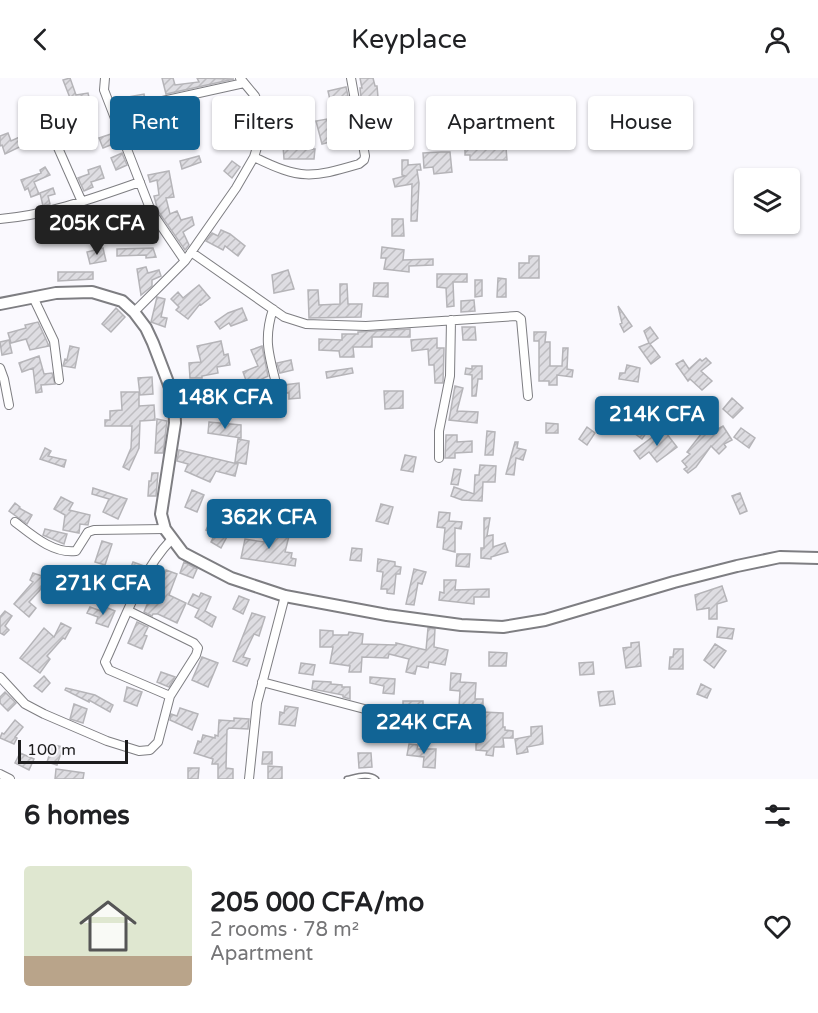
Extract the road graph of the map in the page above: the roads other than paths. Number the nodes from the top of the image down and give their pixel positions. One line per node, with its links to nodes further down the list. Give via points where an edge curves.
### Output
1 (105, 78): 5 (street, via 104,90)
2 (351, 78): 8 (street, via 364,160 322,175 298,175)
3 (242, 80): 4 (street); 8 (street, via 259,106 259,141)
4 (178, 96)
5 (110, 105)
6 (59, 150): 10 (street)
7 (128, 150): 9 (street)
8 (254, 157): 12 (street)
9 (140, 182): 10 (street); 13 (street, via 151,211)
10 (82, 202): 11 (street)
11 (0, 219)
12 (191, 252): 13 (street); 16 (street)
13 (185, 261): 17 (street)
14 (33, 297): 15 (street); 17 (street, via 92,292 122,302); 21 (street, via 54,341)
15 (0, 304)
16 (273, 309): 18 (street, via 306,324 332,326); 20 (street, via 266,336)
17 (134, 312): 26 (street, via 153,343 174,398 175,423 161,514)
18 (451, 320): 22 (street, via 519,317); 24 (street, via 450,376 439,431)
19 (0, 368): 23 (street)
20 (275, 379)
21 (58, 380)
22 (528, 396)
23 (9, 405)
24 (439, 458)
25 (15, 522): 26 (street, via 43,542 67,552 76,551 88,532 94,530)
26 (165, 529): 27 (street)
27 (171, 540): 29 (street, via 183,553 231,578); 30 (street, via 149,569)
28 (818, 558): 29 (street, via 780,557 737,566 545,620 503,627 408,618)
29 (285, 596): 32 (street)
30 (129, 611): 33 (street, via 106,667); 33 (street, via 198,648)
31 (0, 677): 33 (street, via 25,704 139,751 150,750 158,742)
32 (262, 682): 34 (street); 37 (street)
33 (170, 696)
34 (391, 716)
35 (0, 774): 36 (street)
36 (10, 779)
37 (249, 779)
38 (347, 779): 39 (lane)
39 (376, 779)

